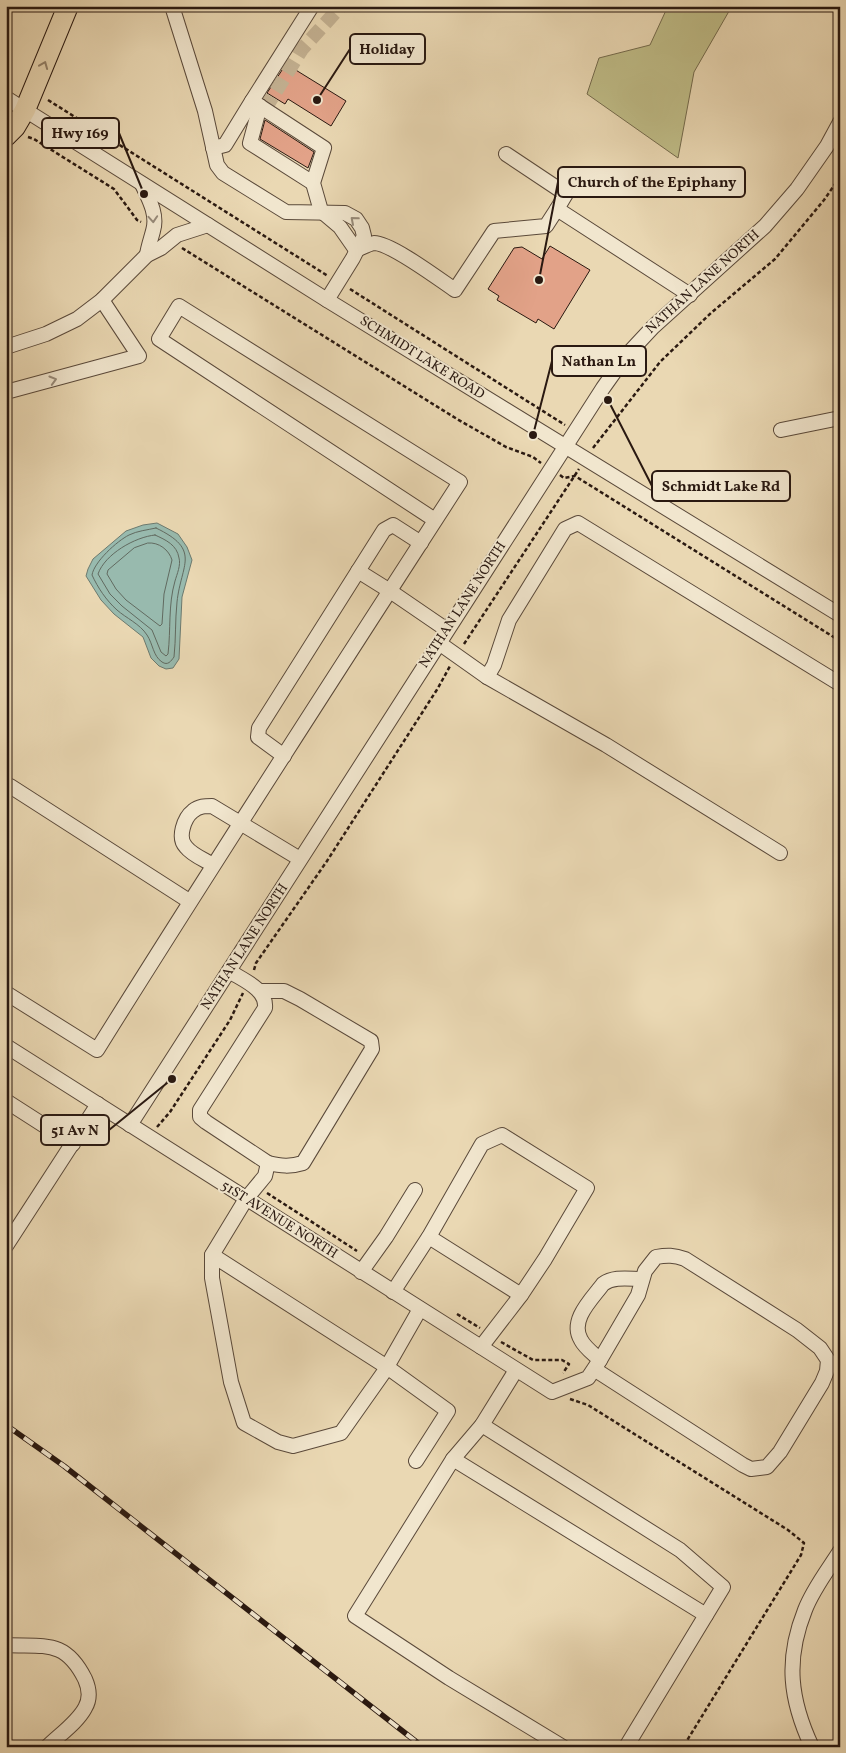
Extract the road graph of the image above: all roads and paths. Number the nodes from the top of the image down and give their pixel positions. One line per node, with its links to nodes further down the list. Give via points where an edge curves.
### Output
1 (68, 6): 7 (highway, one-way to 1)
2 (172, 6): 11 (street)
3 (312, 6): 6 (street, via 296,46)
4 (6, 98): 7 (street, SCHMIDT LAKE ROAD)
5 (48, 100): 23 (path)
6 (256, 104): 11 (street, via 225,144); 14 (street, via 250,143); 14 (street, via 324,148)
7 (25, 110): 9 (highway); 15 (street, SCHMIDT LAKE ROAD)
8 (840, 122): 24 (street, NATHAN LANE NORTH, via 797,189 765,226)
9 (6, 136)
10 (26, 137): 19 (path, via 34,138 114,189 137,220)
11 (213, 148): 17 (street, via 217,165 223,173 286,212)
12 (506, 154): 16 (street, via 566,194)
13 (840, 177): 33 (path, via 775,259 660,362)
14 (313, 183): 17 (street)
15 (141, 184): 18 (street, SCHMIDT LAKE ROAD); 19 (street, one-way to 19, via 154,216)
16 (557, 209): 21 (street, via 546,226 494,231 456,290 384,246 374,243); 24 (street)
17 (321, 211): 21 (street, via 345,212 356,219 364,236)
18 (208, 225): 20 (street); 26 (street, SCHMIDT LAKE ROAD)
19 (154, 230): 22 (street)
20 (170, 239): 22 (street); 34 (path, via 457,419 506,447 533,457)
21 (356, 250): 23 (street)
22 (147, 255): 25 (street)
23 (338, 282): 26 (street); 31 (path)
24 (690, 294): 31 (street, NATHAN LANE NORTH, via 624,357)
25 (102, 300): 27 (street, via 76,319 46,334); 28 (street, one-way to 25, via 139,356)
26 (327, 300): 32 (street, SCHMIDT LAKE ROAD)
27 (6, 346)
28 (6, 392)
29 (840, 418): 30 (street)
30 (780, 430)
31 (575, 431): 32 (street, NATHAN LANE NORTH)
32 (565, 446): 33 (street, SCHMIDT LAKE ROAD); 34 (street, NATHAN LANE NORTH)
33 (585, 458): 35 (path); 40 (street, SCHMIDT LAKE ROAD)
34 (550, 469): 35 (path, via 564,478); 41 (street, NATHAN LANE NORTH)
35 (575, 476): 42 (path); 44 (path)
36 (435, 520): 36 (street, via 159,339 179,306 460,482); 37 (street)
37 (420, 543): 38 (street, via 393,526 384,530); 39 (street)
38 (358, 571): 39 (street); 47 (street, via 259,728 258,737)
39 (390, 591): 41 (street); 47 (street)
40 (840, 616)
41 (447, 630): 43 (street, NATHAN LANE NORTH)
42 (840, 641)
43 (439, 643): 44 (street); 51 (street, NATHAN LANE NORTH)
44 (457, 655): 45 (street); 55 (path, via 332,853 256,963)
45 (487, 676): 46 (street, via 494,665 508,620 565,529 578,523); 50 (street)
46 (840, 684)
47 (284, 756): 49 (street)
48 (6, 786): 53 (street)
49 (240, 824): 51 (street); 52 (street); 52 (street, via 212,806 202,806 192,812 182,830 182,840 186,848)
50 (780, 853)
51 (300, 860): 54 (street, NATHAN LANE NORTH)
52 (213, 865): 53 (street)
53 (190, 901): 56 (street, via 97,1050)
54 (229, 971): 55 (street); 60 (street, NATHAN LANE NORTH)
55 (254, 987): 61 (path, via 170,1112); 63 (street, via 266,1001 265,1008 200,1110 200,1117); 63 (street, via 284,991 300,999 371,1041 372,1050 303,1163 293,1166)
56 (6, 994)
57 (6, 1046): 59 (street, 51ST AVENUE NORTH)
58 (6, 1101): 62 (street)
59 (98, 1104): 60 (street, 51ST AVENUE NORTH); 62 (street)
60 (130, 1125): 61 (street, 51ST AVENUE NORTH)
61 (148, 1137): 65 (street, 51ST AVENUE NORTH)
62 (73, 1144): 67 (street)
63 (268, 1163): 65 (street, via 265,1176)
64 (415, 1190): 69 (street)
65 (246, 1198): 68 (street); 69 (street, 51ST AVENUE NORTH)
66 (429, 1237): 71 (street); 72 (street); 72 (street, via 482,1144 502,1136 587,1188)
67 (6, 1246)
68 (212, 1255): 76 (street); 76 (street, via 212,1278 231,1382 244,1423 278,1442 293,1446 341,1433)
69 (361, 1272): 71 (street, 51ST AVENUE NORTH)
70 (642, 1279): 75 (street, via 638,1295); 75 (street, via 608,1280 581,1314 578,1336); 75 (street, via 656,1257 676,1255 684,1259 820,1348 828,1360 822,1383 780,1452 767,1467 751,1469)
71 (394, 1292): 73 (street, 51ST AVENUE NORTH)
72 (521, 1295): 74 (street)
73 (420, 1309): 74 (street, 51ST AVENUE NORTH); 76 (street)
74 (481, 1347): 77 (street, 51ST AVENUE NORTH)
75 (597, 1364): 78 (street, via 588,1378)
76 (386, 1367): 81 (street, via 448,1411)
77 (516, 1370): 78 (street, 51ST AVENUE NORTH); 79 (street)
78 (552, 1392): 88 (path, via 588,1405 804,1543 797,1562)
79 (482, 1425): 80 (street); 83 (street, via 680,1550 724,1587)
80 (453, 1459): 83 (street); 86 (street, via 355,1616)
81 (416, 1462)
82 (840, 1551): 89 (street, via 805,1610 792,1667 793,1694 801,1724)
83 (706, 1615): 87 (street)
84 (6, 1645): 85 (street, via 54,1647 64,1651 77,1664 89,1688 85,1708)
85 (47, 1747)
86 (562, 1747)
87 (626, 1747)
88 (683, 1747)
89 (812, 1747)

